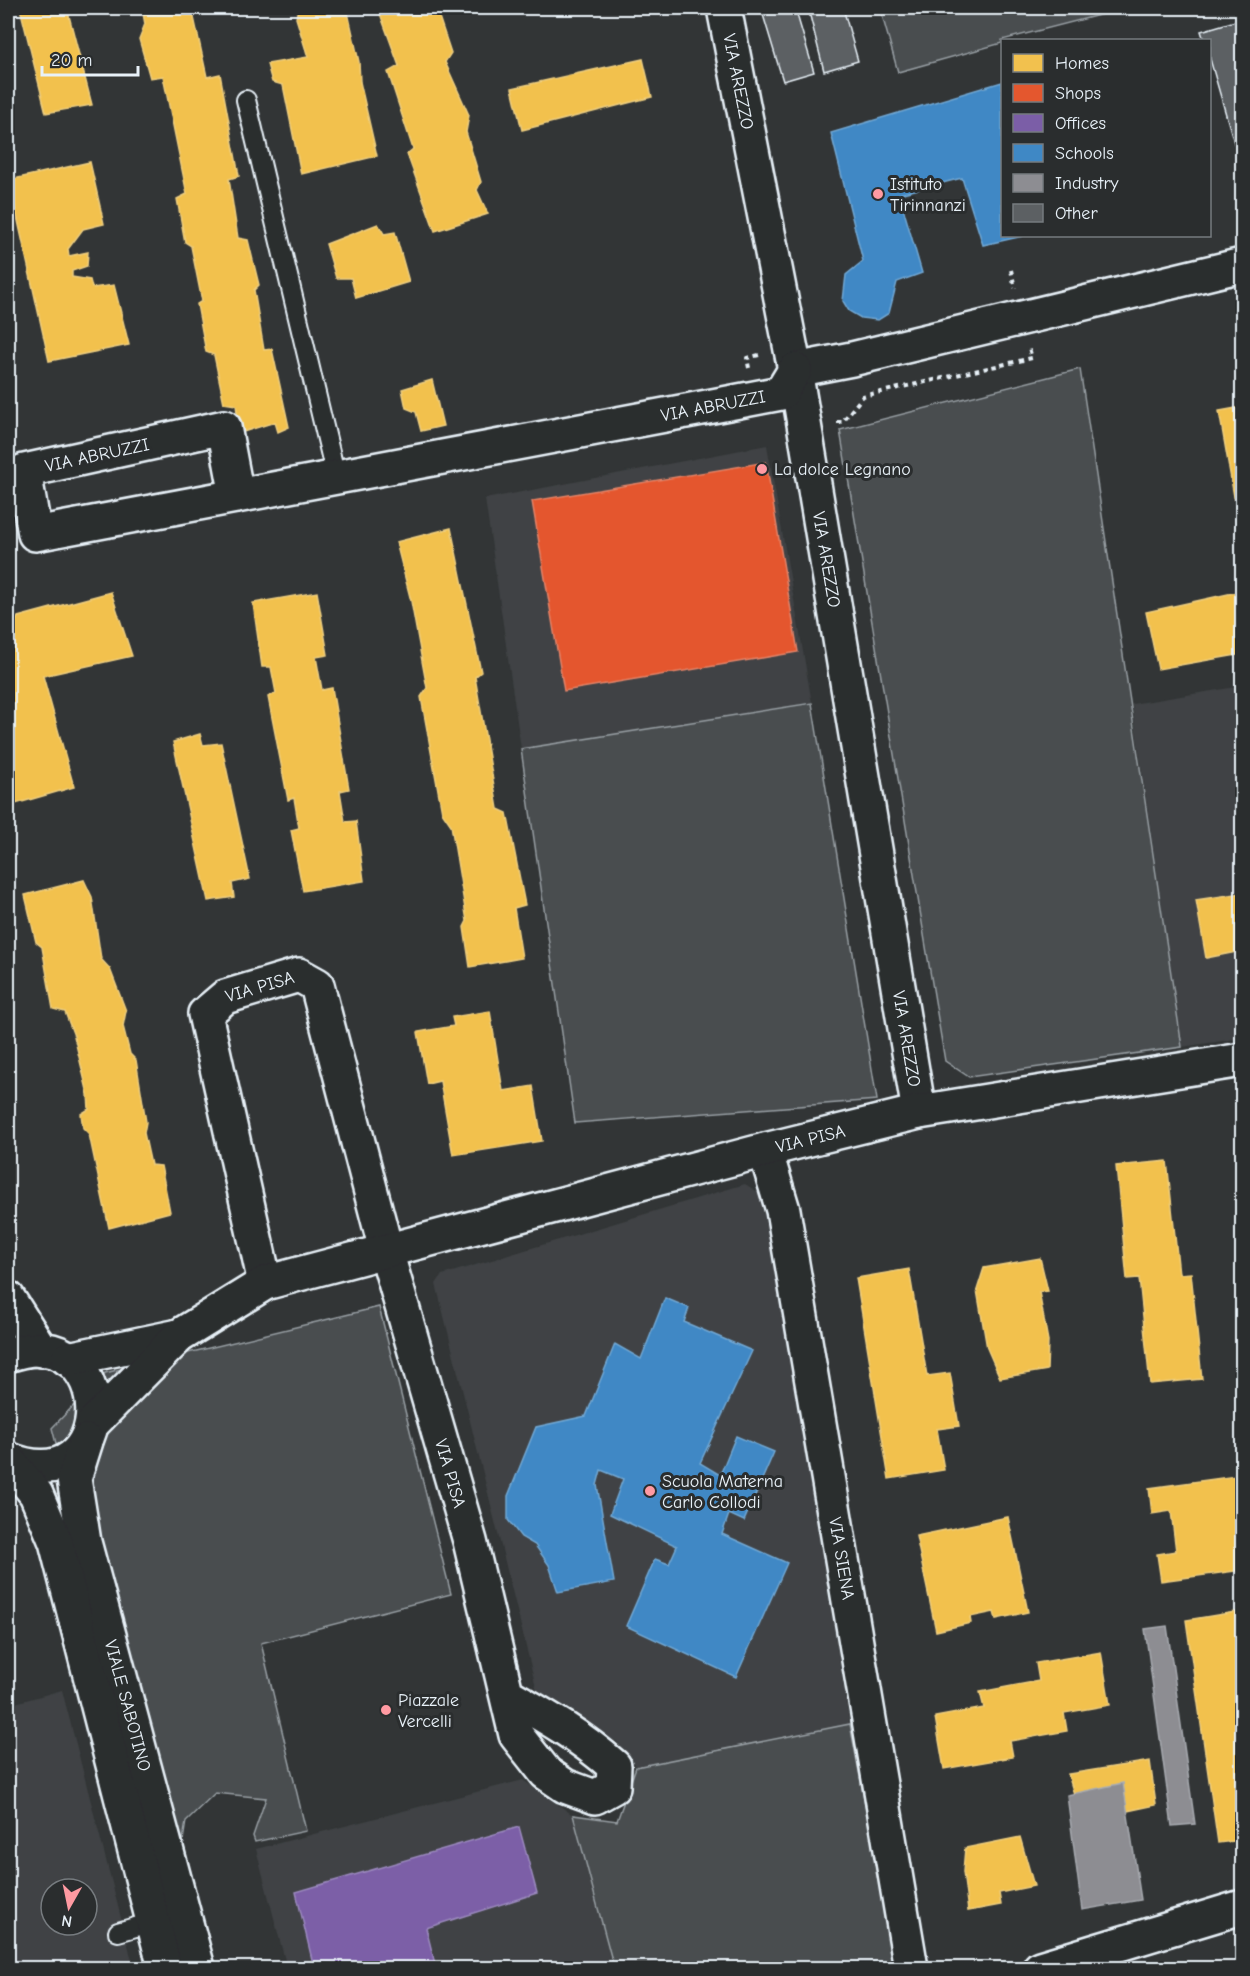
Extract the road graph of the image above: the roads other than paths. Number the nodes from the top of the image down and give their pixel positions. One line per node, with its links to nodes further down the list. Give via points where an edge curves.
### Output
1 (724, 8): 4 (street, VIA AREZZO)
2 (246, 100): 5 (lane)
3 (1242, 265): 4 (street)
4 (795, 370): 5 (street, VIA ABRUZZI, via 781,393); 8 (street, VIA AREZZO)
5 (336, 477): 6 (street, VIA ABRUZZI)
6 (237, 496): 6 (street, VIA ABRUZZI, via 224,427 24,471 36,534)
7 (1242, 1060): 8 (street, VIA PISA)
8 (919, 1113): 9 (street, VIA PISA)
9 (765, 1150): 10 (street, VIA PISA); 24 (street, VIA SIENA, via 783,1210)
10 (387, 1253): 11 (street, VIA PISA); 11 (street, VIA PISA, via 317,985 299,975 225,997 205,1014); 18 (street, VIA PISA, via 470,1541)
11 (266, 1283): 13 (street, VIA PISA)
12 (8, 1298): 15 (street)
13 (179, 1336): 15 (street, VIA PISA); 16 (street, VIA PISA)
14 (8, 1355): 15 (street, VIA PISA, via 24,1350)
15 (54, 1355): 16 (street, via 90,1386 95,1401)
16 (90, 1432): 17 (street, VIA PISA, via 70,1456 41,1467); 23 (street, VIALE SABOTINO, via 74,1479 84,1542)
17 (8, 1459): 20 (street, VIALE SABOTINO, via 36,1494 56,1542)
18 (508, 1695)
19 (1242, 1907): 25 (street)
20 (153, 1922): 21 (lane); 22 (street, VIALE SABOTINO)
21 (118, 1932)
22 (165, 1968)
23 (198, 1968)
24 (911, 1968)
25 (1040, 1968)

